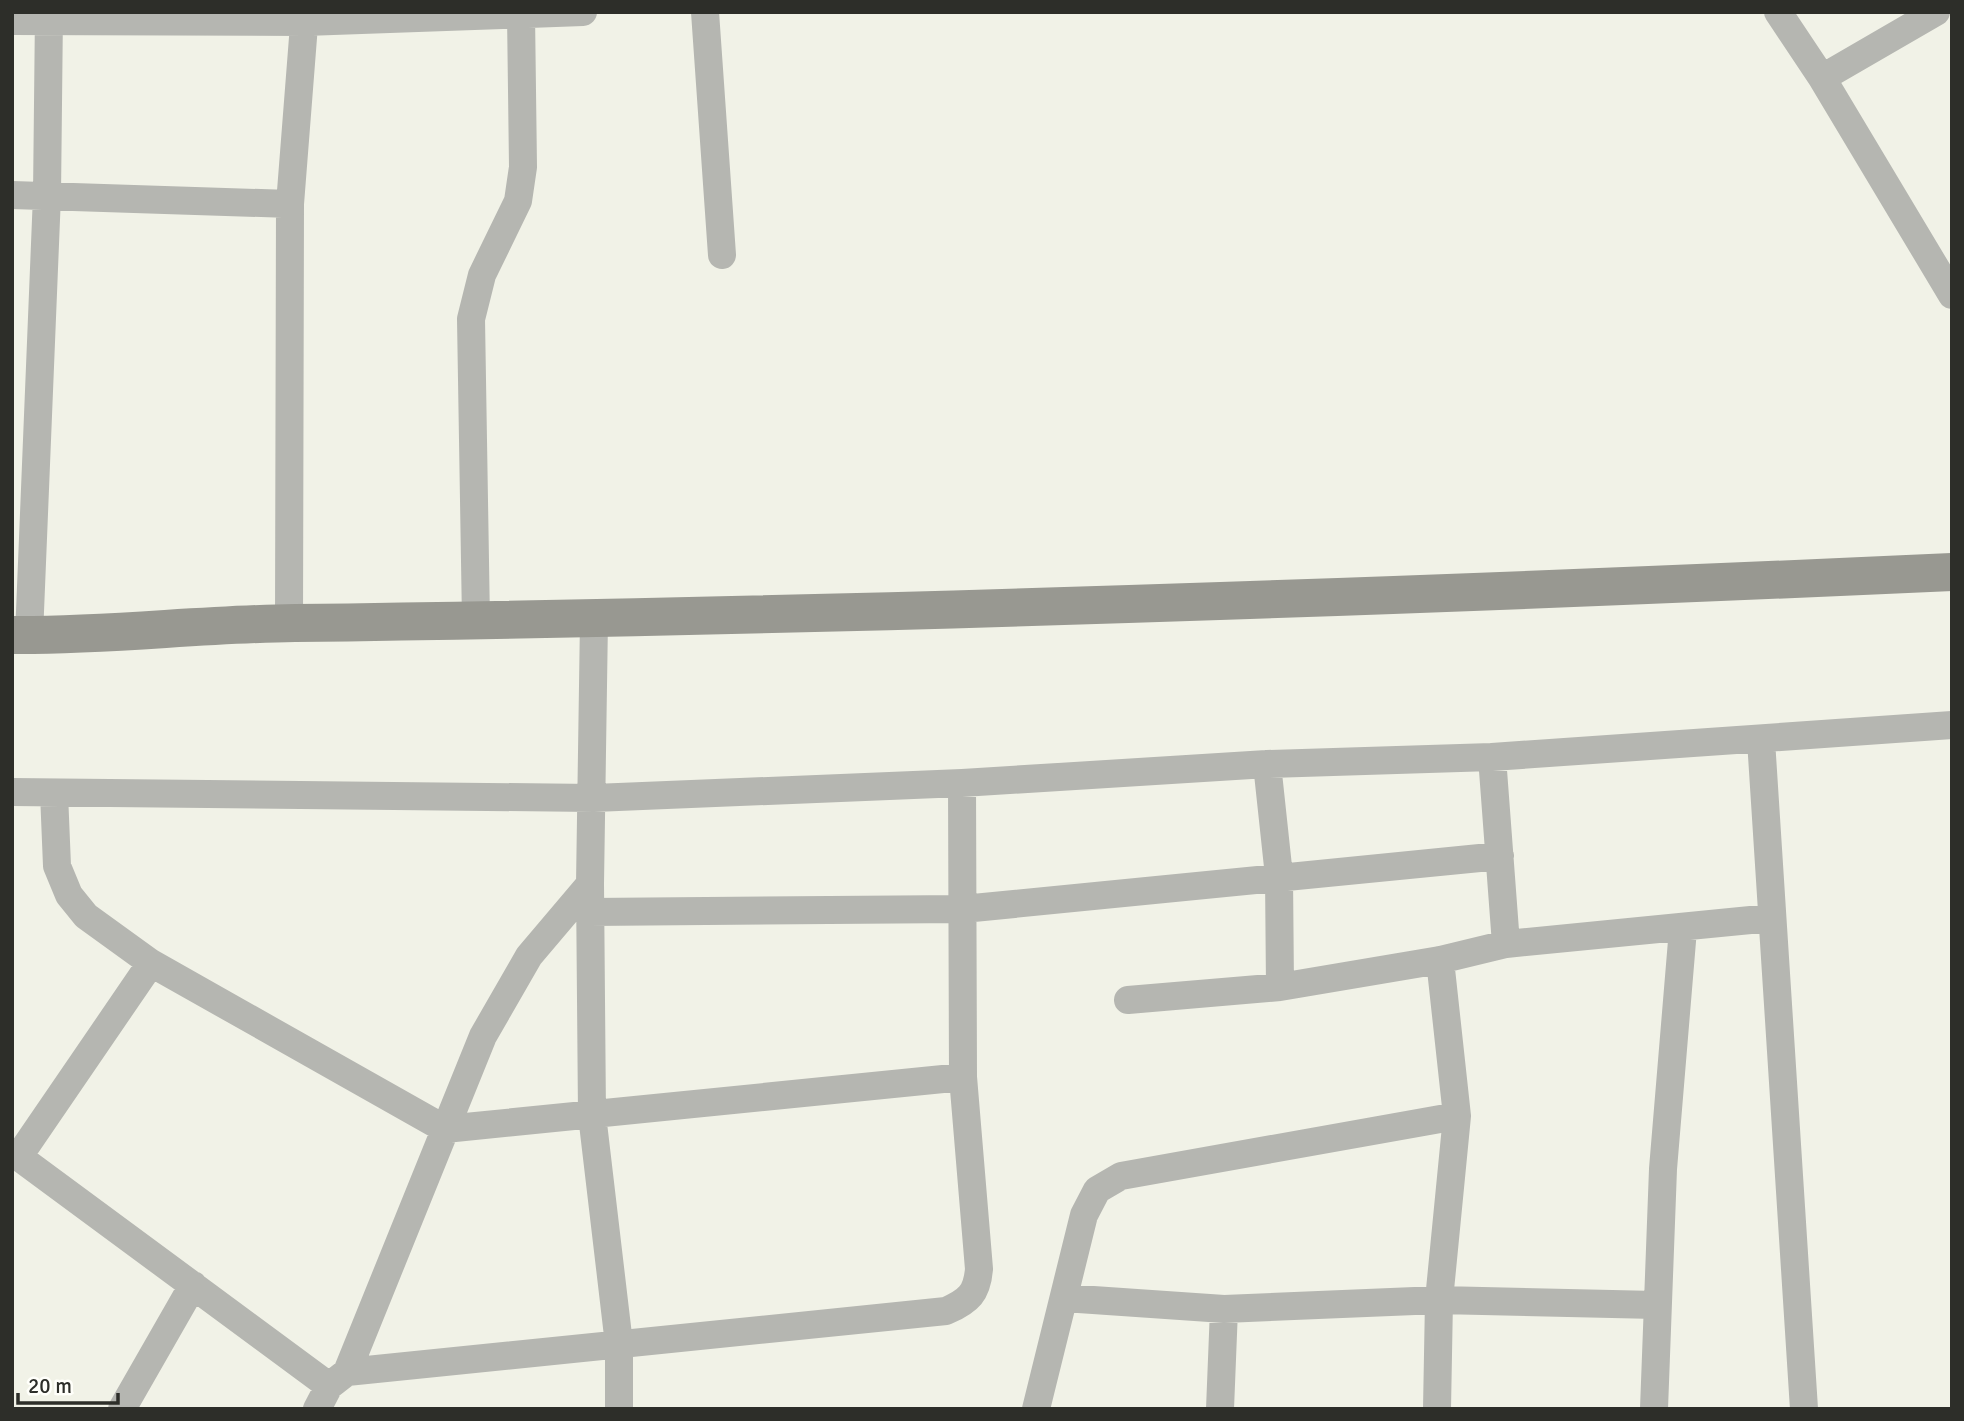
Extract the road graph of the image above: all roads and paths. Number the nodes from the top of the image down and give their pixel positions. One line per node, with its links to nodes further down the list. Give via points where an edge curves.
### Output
1 (583, 12): 5 (street)
2 (705, 12): 13 (street)
3 (1778, 12): 9 (street)
4 (1936, 12): 9 (street)
5 (521, 14): 7 (street); 17 (street, via 523,167 518,201 481,275 471,319)
6 (49, 17): 7 (street); 8 (street); 11 (street)
7 (305, 17): 12 (street)
8 (12, 21)
9 (1822, 78): 14 (street)
10 (12, 195): 11 (street)
11 (47, 195): 12 (street); 19 (street)
12 (290, 204): 18 (street)
13 (722, 255)
14 (1952, 295)
15 (1952, 572): 16 (street)
16 (594, 620): 17 (street); 27 (street)
17 (476, 621): 18 (street)
18 (289, 623): 19 (street)
19 (20, 636)
20 (1952, 725): 21 (street)
21 (1760, 740): 22 (street); 33 (street)
22 (1492, 757): 23 (street); 28 (street)
23 (1267, 764): 24 (street); 29 (street)
24 (962, 783): 27 (street); 31 (street)
25 (12, 792): 26 (street)
26 (54, 793): 27 (street); 37 (street, via 57,866 69,895 86,916)
27 (594, 798): 30 (street)
28 (1500, 856): 29 (street); 35 (street)
29 (1279, 876): 31 (street); 38 (street)
30 (590, 884): 32 (street); 43 (street, via 529,956 483,1036)
31 (963, 909): 32 (street); 40 (street)
32 (590, 912): 41 (street)
33 (1771, 918): 34 (street); 58 (street)
34 (1682, 929): 35 (street); 48 (street)
35 (1506, 944): 36 (street)
36 (1440, 960): 38 (street); 42 (street)
37 (151, 963): 43 (street); 44 (street)
38 (1280, 987): 39 (street)
39 (1128, 1000)
40 (963, 1077): 41 (street); 50 (street, via 979,1269 977,1289 965,1303 946,1311)
41 (592, 1115): 43 (street); 50 (street)
42 (1457, 1116): 46 (street, via 1121,1176 1097,1190 1084,1215); 47 (street)
43 (445, 1129): 51 (street)
44 (15, 1154): 45 (street)
45 (193, 1285): 51 (street); 52 (street)
46 (1064, 1298): 49 (street); 54 (street)
47 (1439, 1300): 48 (street); 49 (street); 56 (street)
48 (1656, 1305): 57 (street)
49 (1224, 1309): 55 (street)
50 (620, 1344): 51 (street); 53 (street)
51 (331, 1389)
52 (122, 1409)
53 (619, 1409)
54 (1036, 1409)
55 (1220, 1409)
56 (1437, 1409)
57 (1654, 1409)
58 (1804, 1409)

